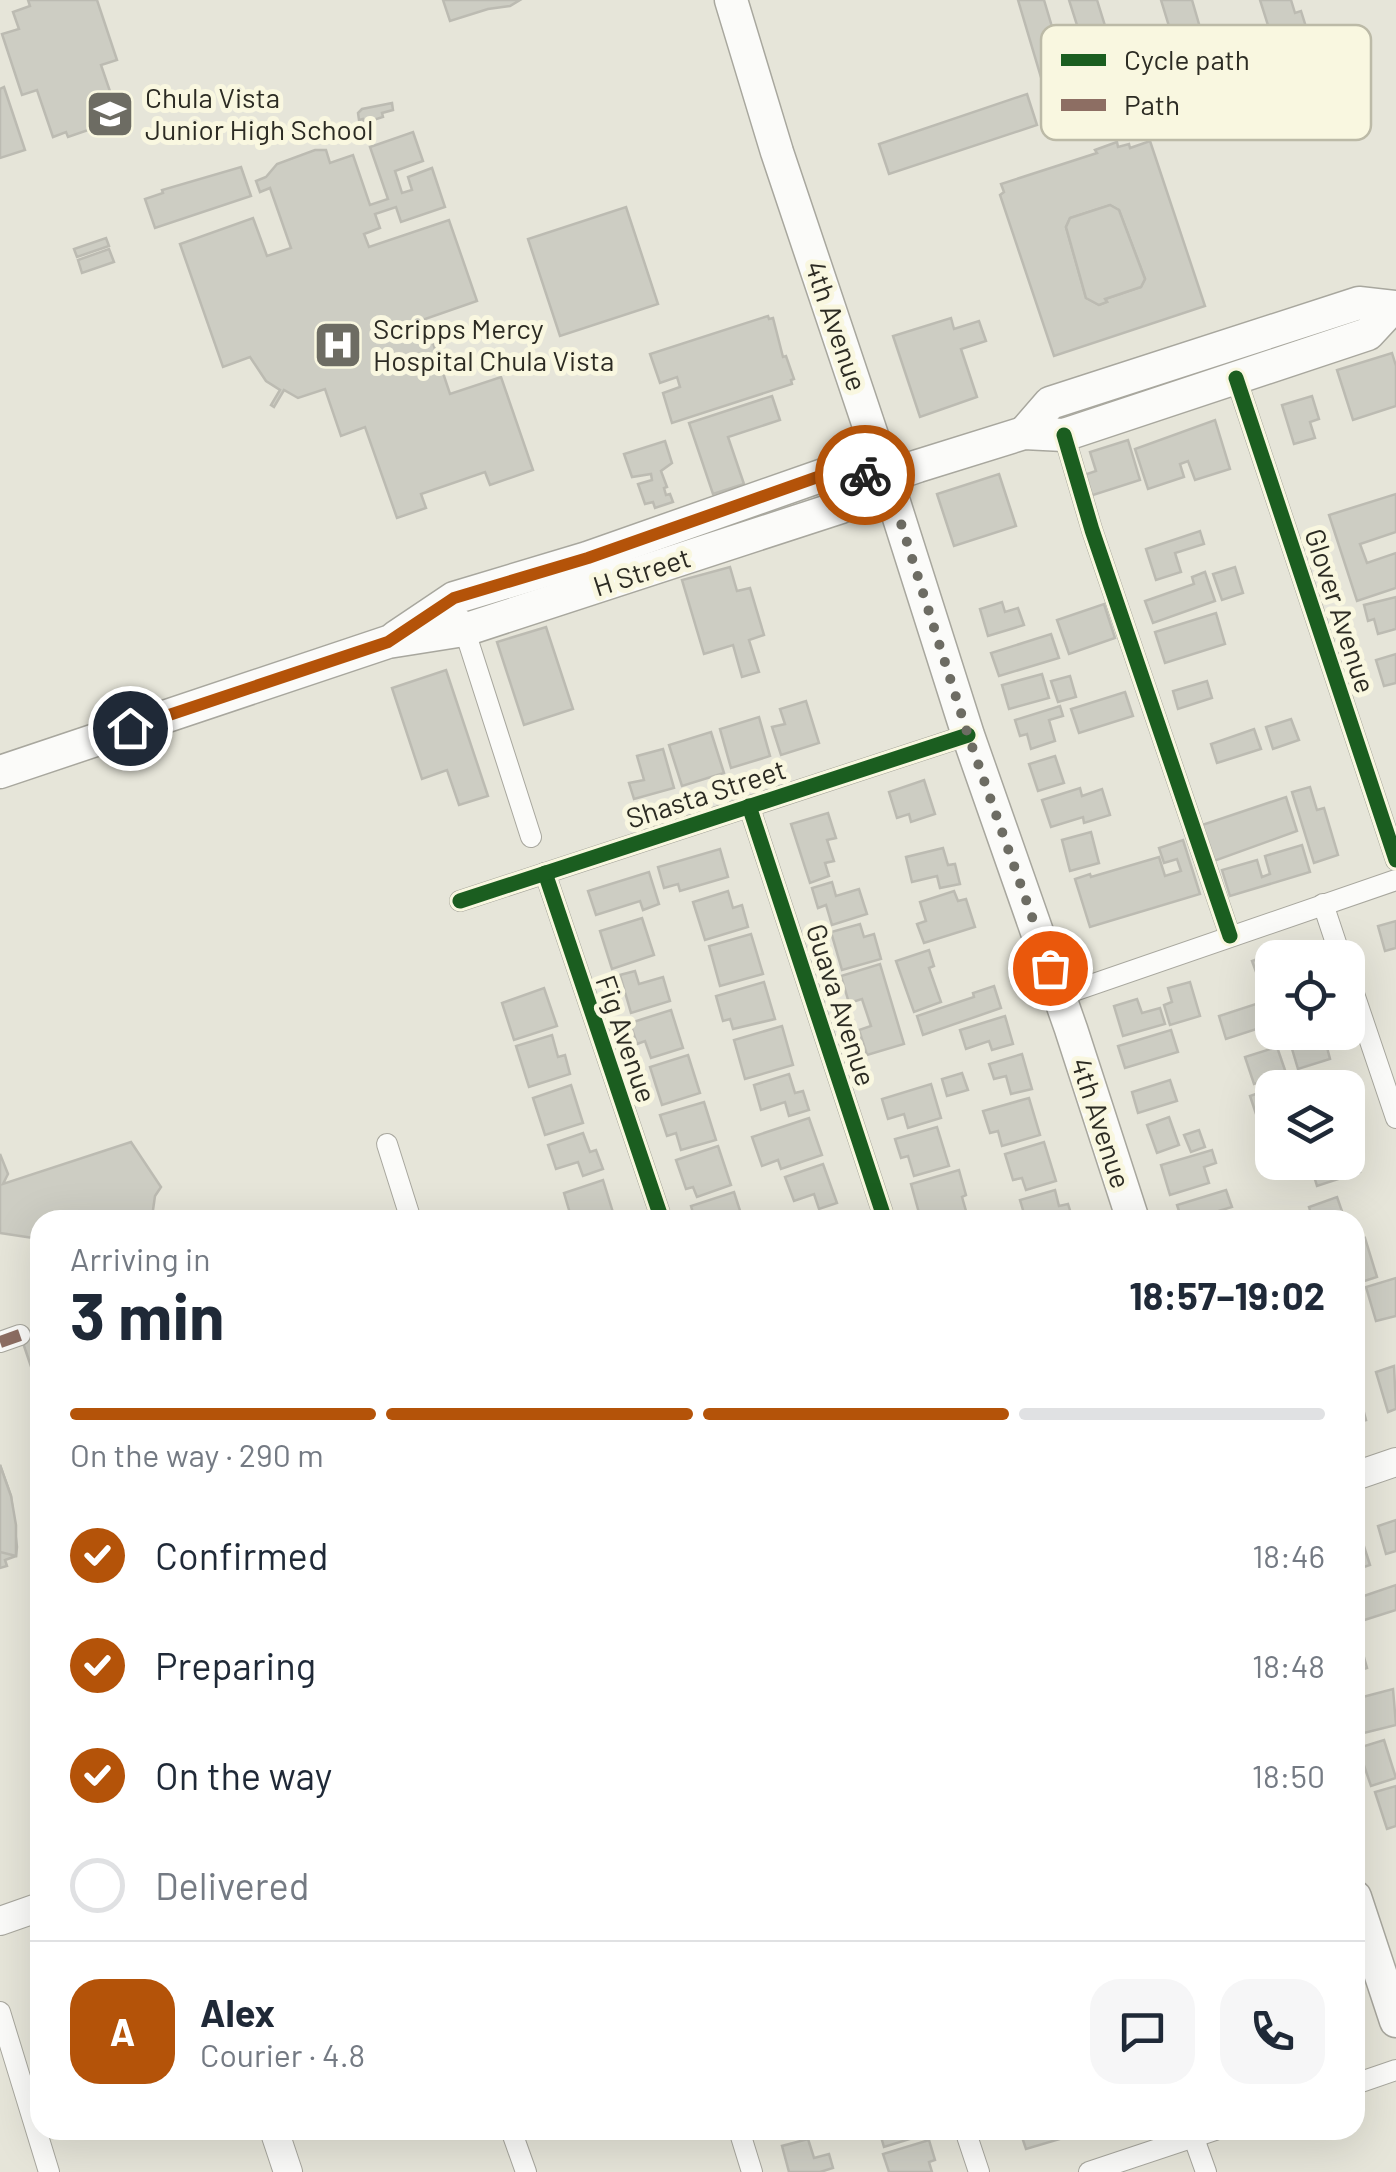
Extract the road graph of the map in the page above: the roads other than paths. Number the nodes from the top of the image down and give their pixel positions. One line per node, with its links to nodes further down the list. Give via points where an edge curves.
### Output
1 (731, 0): 8 (main road, 4th Avenue)
2 (1394, 308): 3 (main road, H Street, via 1359,303); 4 (main road, H Street, via 1368,334)
3 (1230, 345): 5 (main road, via 1223,364 1128,396); 6 (main road, H Street, via 1050,403)
4 (1236, 378): 5 (main road, H Street); 16 (street, Glover Avenue)
5 (1118, 416): 7 (main road, H Street)
6 (1024, 433): 7 (main road, H Street); 8 (main road, H Street)
7 (1064, 435): 21 (street)
8 (886, 476): 9 (main road, H Street, via 829,473); 10 (main road, H Street, via 840,507); 12 (main road, 4th Avenue)
9 (454, 598): 10 (street); 11 (main road, H Street)
10 (464, 630): 11 (main road, H Street); 15 (street)
11 (388, 642): 13 (main road, H Street)
12 (968, 735): 14 (street, Shasta Street); 23 (main road, 4th Avenue)
13 (0, 772)
14 (750, 806): 17 (street, Shasta Street); 29 (street, Guava Avenue)
15 (530, 837)
16 (1396, 860)
17 (545, 873): 19 (street, Shasta Street); 28 (street, Fig Avenue)
18 (1396, 880): 20 (street)
19 (460, 901)
20 (1323, 904): 21 (street); 22 (street)
21 (1230, 936): 23 (street)
22 (1335, 940)
23 (1059, 996): 30 (main road, 4th Avenue)
24 (1365, 1026): 25 (street)
25 (1396, 1118)
26 (387, 1144): 27 (street)
27 (408, 1210)
28 (659, 1210)
29 (882, 1210)
30 (1130, 1210)
31 (1396, 1462): 32 (street)
32 (1365, 1473)
33 (30, 1911): 34 (street)
34 (0, 1920)
35 (1365, 1927): 37 (main road)
36 (0, 2012): 40 (street)
37 (1396, 2020)
38 (1396, 2070): 39 (street)
39 (1365, 2081)
40 (30, 2108)
41 (40, 2140): 48 (street)
42 (277, 2140): 49 (street)
43 (515, 2140): 50 (street)
44 (742, 2140): 51 (street)
45 (968, 2140): 52 (street)
46 (1176, 2140): 53 (street)
47 (1194, 2140): 54 (street)
48 (50, 2172)
49 (288, 2172)
50 (526, 2172)
51 (752, 2172)
52 (979, 2172)
53 (1089, 2172)
54 (1206, 2172)

